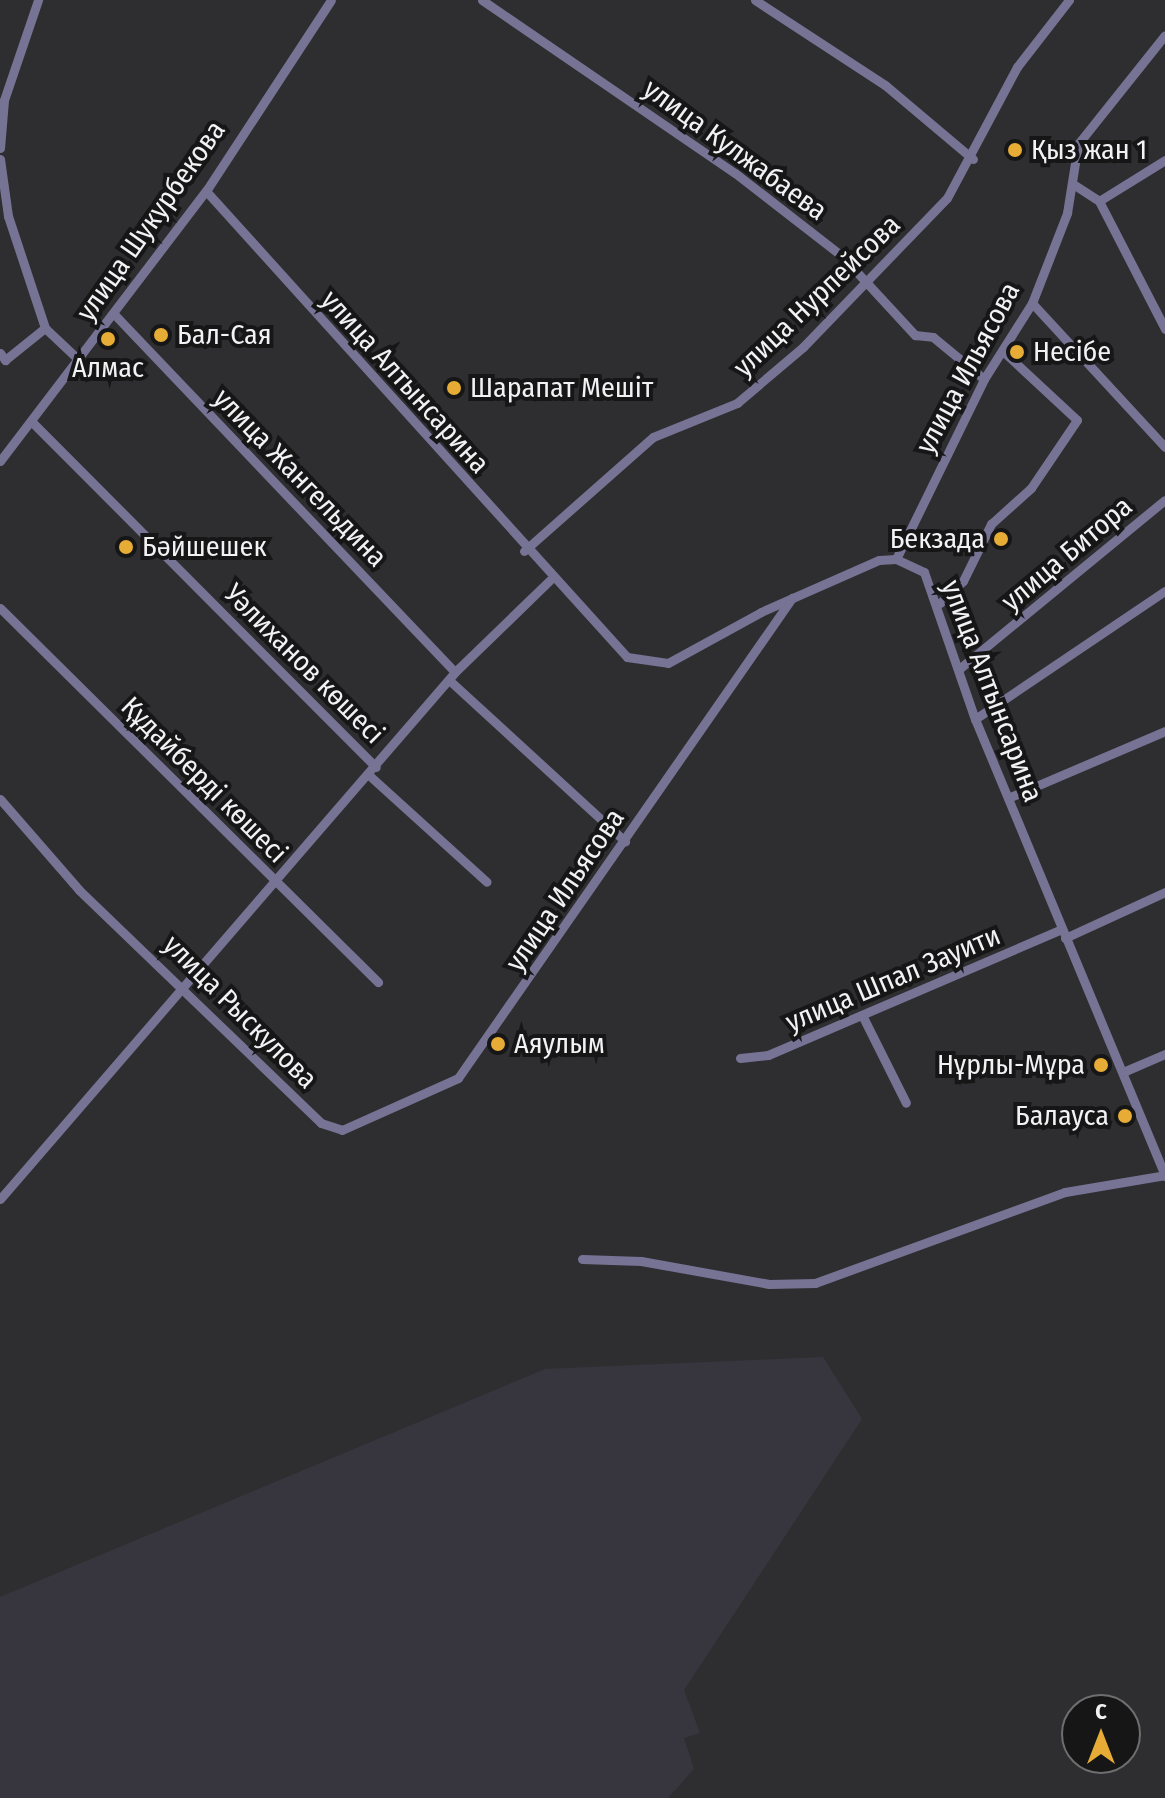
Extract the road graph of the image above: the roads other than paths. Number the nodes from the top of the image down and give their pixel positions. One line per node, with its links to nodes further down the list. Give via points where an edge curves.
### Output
1 (38, 0): 7 (street, via 4,100)
2 (331, 0): 12 (street, улица Шукурбекова)
3 (482, 0): 14 (street, улица Кулжабаева, via 735,173 842,256)
4 (755, 0): 9 (street, via 885,85)
5 (1069, 0): 9 (street, улица Нурпейсова, via 1017,67)
6 (1165, 35): 11 (street, улица Ильясова, via 1078,144)
7 (0, 148)
8 (0, 159): 17 (street, via 8,216)
9 (973, 159): 14 (street, улица Нурпейсова, via 947,198)
10 (1165, 160): 13 (street)
11 (1073, 184): 13 (street); 15 (street, улица Ильясова)
12 (206, 191): 16 (street, улица Шукурбекова); 27 (street, улица Алтынсарина)
13 (1099, 201): 18 (street)
14 (862, 286): 22 (street, улица Кулжабаева, via 915,335 933,337); 27 (street, улица Нурпейсова, via 776,373 737,403 653,437)
15 (1032, 303): 20 (street, улица Ильясова); 24 (street)
16 (114, 314): 21 (street, улица Шукурбекова); 35 (street, улица Жангельдина)
17 (45, 328): 19 (street, via 5,360); 21 (street)
18 (1165, 329)
19 (0, 353)
20 (1005, 353): 22 (street, улица Ильясова); 32 (street, via 1077,420 1031,488 991,524 963,581)
21 (79, 360): 23 (street, улица Шукурбекова)
22 (984, 379): 28 (street, улица Ильясова)
23 (32, 422): 25 (street, улица Шукурбекова); 38 (street, Уәлиханов көшесі)
24 (1165, 447)
25 (0, 461)
26 (1165, 500): 34 (street, улица Битора)
27 (524, 551): 29 (street, улица Алтынсарина)
28 (896, 559): 31 (street, улица Алтынсарина); 32 (street, улица Алтынсарина, via 924,572)
29 (550, 580): 31 (street, улица Алтынсарина, via 627,657 645,665 691,654); 35 (street)
30 (1165, 591): 36 (street)
31 (794, 596): 41 (street, улица Ильясова)
32 (940, 603): 34 (street, улица Алтынсарина)
33 (0, 608): 43 (street, Құдайберді көшесі)
34 (959, 669): 36 (street, улица Алтынсарина)
35 (452, 676): 38 (street); 41 (street, улица Жангельдина)
36 (975, 719): 39 (street, улица Алтынсарина)
37 (1165, 731): 39 (street)
38 (374, 772): 42 (street, Уәлиханов көшесі); 43 (street)
39 (1008, 798): 45 (street, улица Алтынсарина)
40 (0, 799): 47 (street, улица Рыскулова, via 79,890)
41 (625, 841): 49 (street, улица Ильясова)
42 (487, 882)
43 (276, 885): 46 (street, Құдайберді көшесі); 47 (street)
44 (1165, 892): 45 (street, улица Шпал Зауити)
45 (1064, 934): 48 (street, улица Шпал Зауити); 52 (street, улица Алтынсарина)
46 (378, 982)
47 (183, 989): 49 (street, улица Рыскулова, via 331,1129 458,1078); 55 (street)
48 (862, 1015): 51 (street, улица Шпал Зауити, via 768,1055); 53 (street)
49 (480, 1050)
50 (1165, 1054): 52 (street)
51 (740, 1058)
52 (1123, 1072): 54 (street, улица Алтынсарина)
53 (906, 1103)
54 (1165, 1175): 56 (street, via 1065,1192 815,1283 769,1284 641,1261)
55 (0, 1199)
56 (582, 1259)

